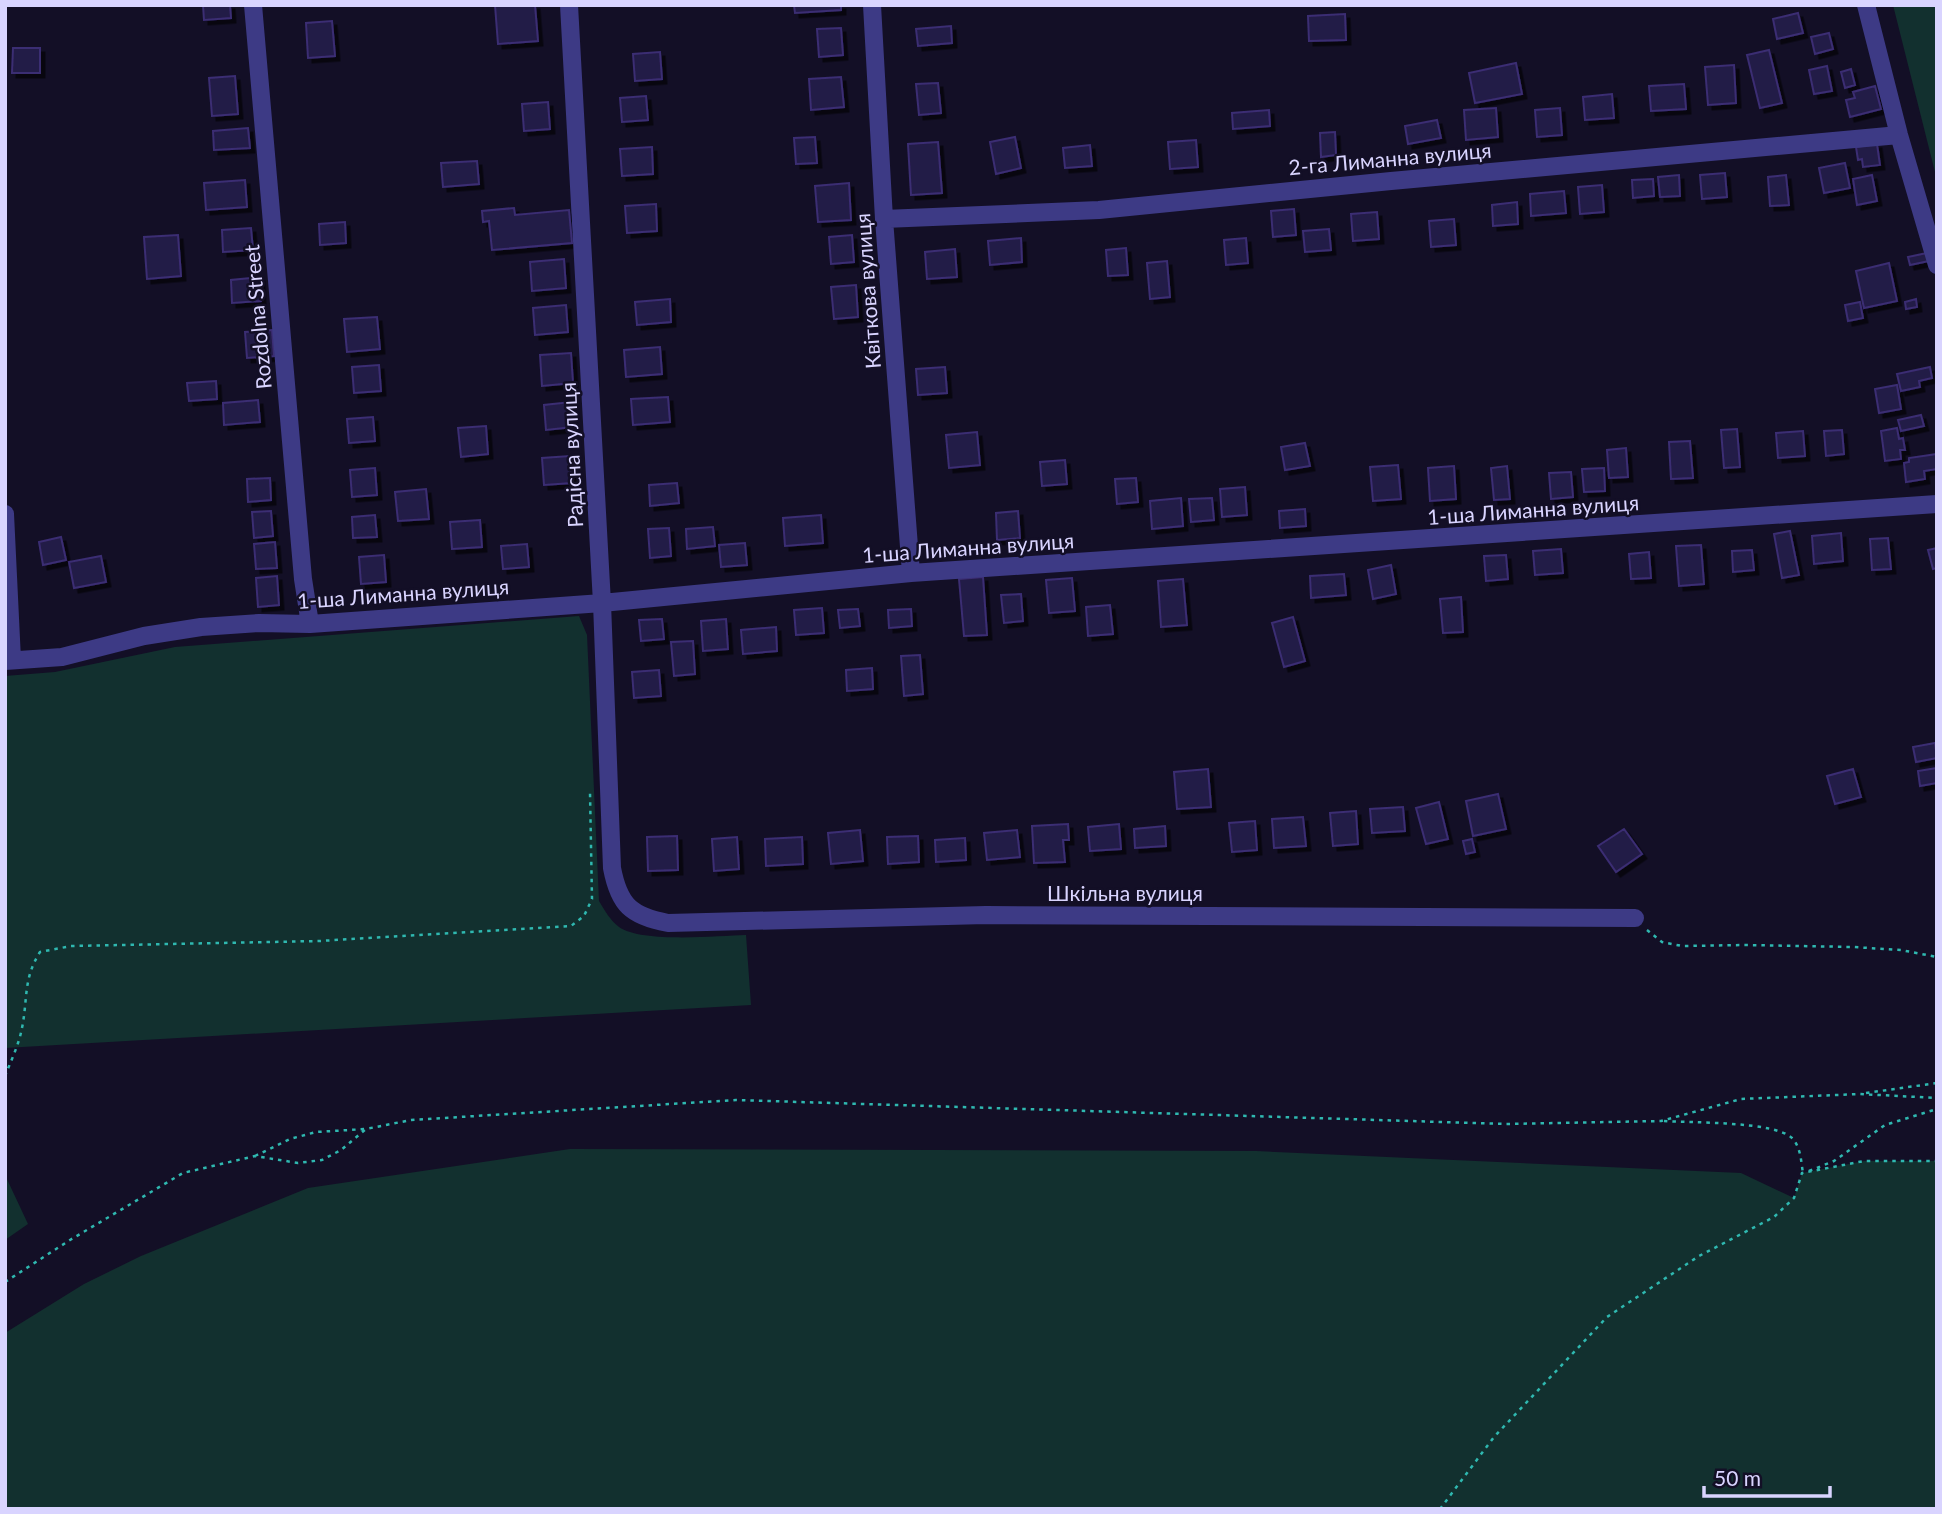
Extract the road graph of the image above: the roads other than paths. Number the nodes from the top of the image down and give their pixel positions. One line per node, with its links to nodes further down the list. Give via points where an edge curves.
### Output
1 (253, 5): 12 (street, Rozdolna Street)
2 (569, 5): 11 (street, Радісна вулиця)
3 (872, 5): 6 (street, Квіткова вулиця)
4 (1866, 5): 5 (street)
5 (1899, 135): 6 (street, 2-га Лиманна вулиця, via 1099,209); 7 (street)
6 (884, 219): 10 (street, Квіткова вулиця)
7 (1937, 265)
8 (1937, 504): 10 (street, 1-ша Лиманна вулиця)
9 (5, 514): 13 (street)
10 (911, 573): 11 (street, 1-ша Лиманна вулиця)
11 (602, 603): 12 (street, 1-ша Лиманна вулиця); 14 (street, Радісна вулиця, via 612,868)
12 (310, 624): 13 (street, 1-ша Лиманна вулиця, via 201,627 62,657)
13 (9, 660)
14 (622, 901): 15 (street, Шкільна вулиця, via 652,920 668,923 986,915)
15 (1635, 918)

